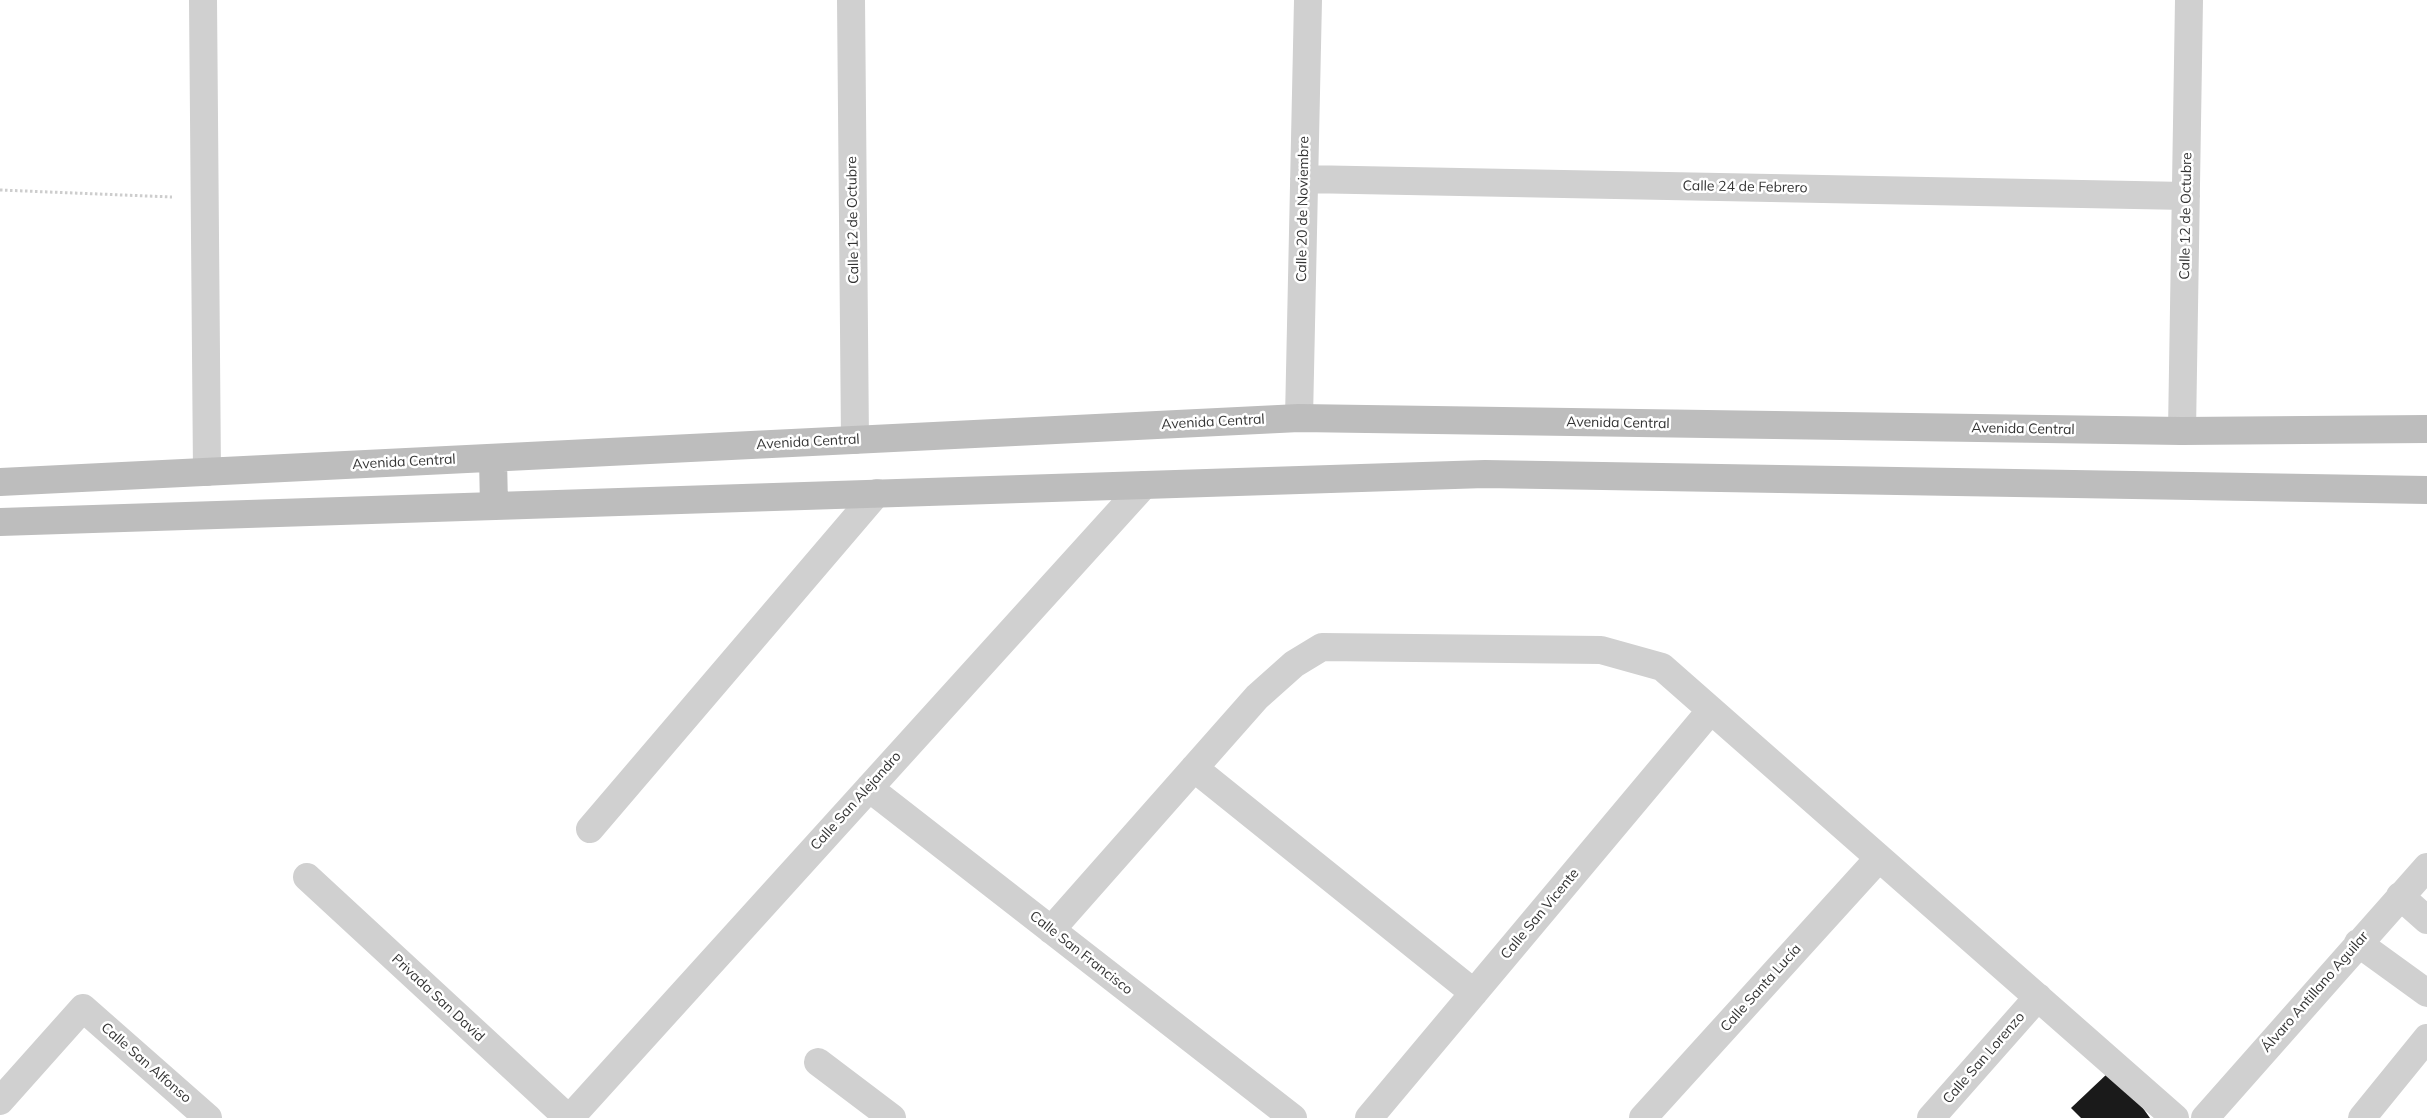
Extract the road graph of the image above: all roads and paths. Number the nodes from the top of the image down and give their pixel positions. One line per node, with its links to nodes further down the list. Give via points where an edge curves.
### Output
1 (203, 0): 8 (street)
2 (851, 0): 12 (street, Calle 12 de Octubre)
3 (1308, 0): 5 (street, Calle 20 de Noviembre)
4 (2190, 0): 7 (street, Calle 12 de Octubre)
5 (1304, 178): 7 (street, Calle 24 de Febrero); 9 (street, Calle 20 de Noviembre)
6 (0, 190): 8 (path)
7 (2186, 196): 11 (street, Calle 12 de Octubre)
8 (204, 198): 14 (street)
9 (1299, 418): 11 (main road, Avenida Central); 12 (main road, Avenida Central)
10 (2427, 429): 11 (main road, Avenida Central)
11 (2182, 432)
12 (855, 440): 13 (main road, Avenida Central)
13 (493, 458): 14 (main road, Avenida Central); 19 (main road)
14 (207, 472): 15 (main road, Avenida Central)
15 (0, 482)
16 (1144, 485): 17 (main road, via 1485,474); 18 (main road); 23 (street, Calle San Alejandro)
17 (2427, 490)
18 (877, 493): 19 (main road); 24 (street)
19 (494, 506): 20 (main road)
20 (0, 522)
21 (1711, 710): 22 (street, via 1662,668 1601,650 1322,647 1294,664 1257,697); 25 (street); 32 (street, Calle San Vicente)
22 (1194, 768): 30 (street); 32 (street)
23 (869, 788): 30 (street, Calle San Francisco); 39 (street, Calle San Alejandro)
24 (590, 829)
25 (1879, 858): 34 (street); 43 (street, Calle Santa Lucía)
26 (2427, 867): 28 (street, Álvaro Antillano Aguilar)
27 (307, 877): 39 (street, Privada San David)
28 (2400, 896): 29 (street); 31 (street, Álvaro Antillano Aguilar)
29 (2427, 920)
30 (1052, 930): 41 (street, Calle San Francisco)
31 (2358, 943): 33 (street); 46 (street, Álvaro Antillano Aguilar)
32 (1474, 993): 42 (street, Calle San Vicente)
33 (2427, 993)
34 (2038, 997): 44 (street, Calle San Lorenzo); 45 (street)
35 (2427, 1038): 47 (street)
36 (818, 1062): 40 (street)
37 (0, 1101): 38 (street, Calle San Alfonso, via 84,1008)
38 (208, 1118)
39 (569, 1118)
40 (892, 1118)
41 (1293, 1118)
42 (1369, 1118)
43 (1643, 1118)
44 (1931, 1118)
45 (2175, 1118)
46 (2205, 1118)
47 (2362, 1118)

